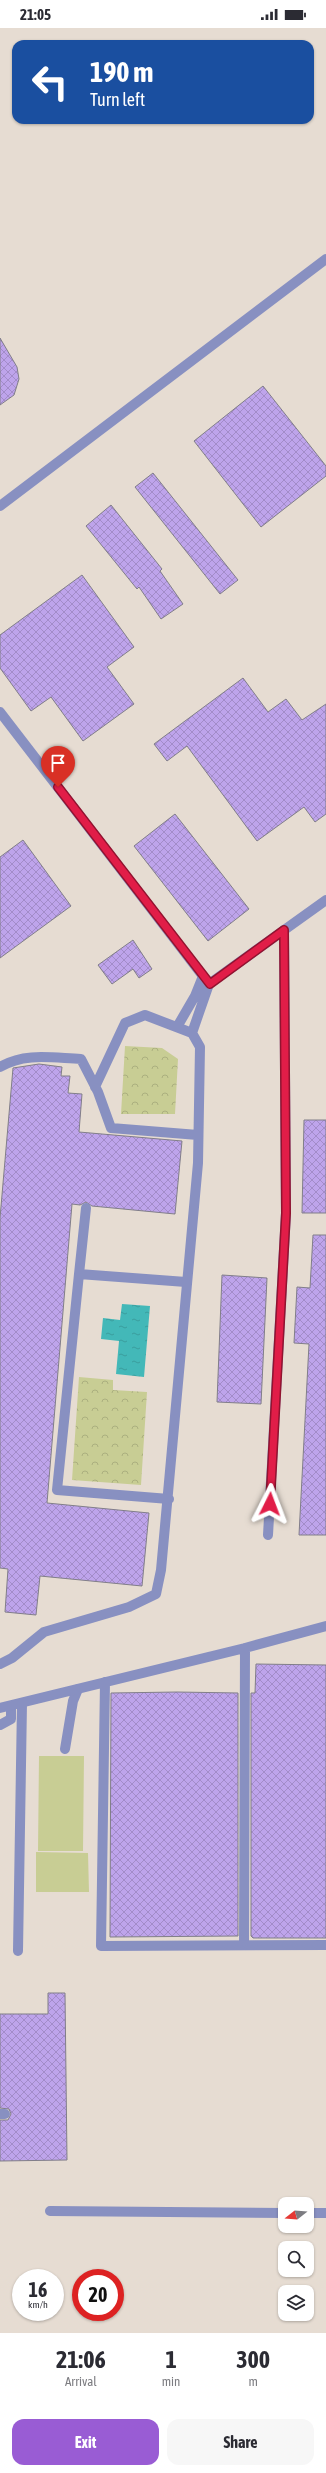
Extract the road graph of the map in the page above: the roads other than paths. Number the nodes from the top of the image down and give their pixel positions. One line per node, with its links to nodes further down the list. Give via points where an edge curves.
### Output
1 (326, 259): 2 (street)
2 (0, 506)
3 (0, 712): 6 (street)
4 (326, 900): 5 (street)
5 (284, 930): 6 (street); 16 (street, via 286,1213)
6 (206, 980): 7 (street); 8 (street)
7 (177, 1027): 8 (street); 10 (street, via 144,1015 125,1023)
8 (192, 1033): 11 (street, via 200,1047)
9 (0, 1067): 10 (street, via 8,1062 31,1056 81,1059)
10 (95, 1087): 11 (street, via 111,1128)
11 (198, 1135): 14 (street)
12 (86, 1208): 13 (street)
13 (79, 1274): 14 (street); 15 (street, via 58,1490)
14 (186, 1282): 15 (street)
15 (169, 1499): 19 (street, via 156,1594 129,1607 44,1632 12,1658)
16 (268, 1535)
17 (326, 1626): 18 (street)
18 (246, 1648): 20 (street); 27 (street)
19 (0, 1664)
20 (105, 1682): 21 (street); 27 (street, via 101,1946)
21 (78, 1689): 22 (street); 26 (street, via 72,1701)
22 (22, 1703): 23 (street); 29 (street)
23 (11, 1706): 24 (street); 25 (street, via 11,1718)
24 (0, 1708)
25 (0, 1725)
26 (65, 1749)
27 (244, 1945): 28 (street)
28 (326, 1945)
29 (18, 1951)
30 (50, 2211): 31 (street)
31 (278, 2213)
32 (314, 2213): 33 (street)
33 (326, 2213)

